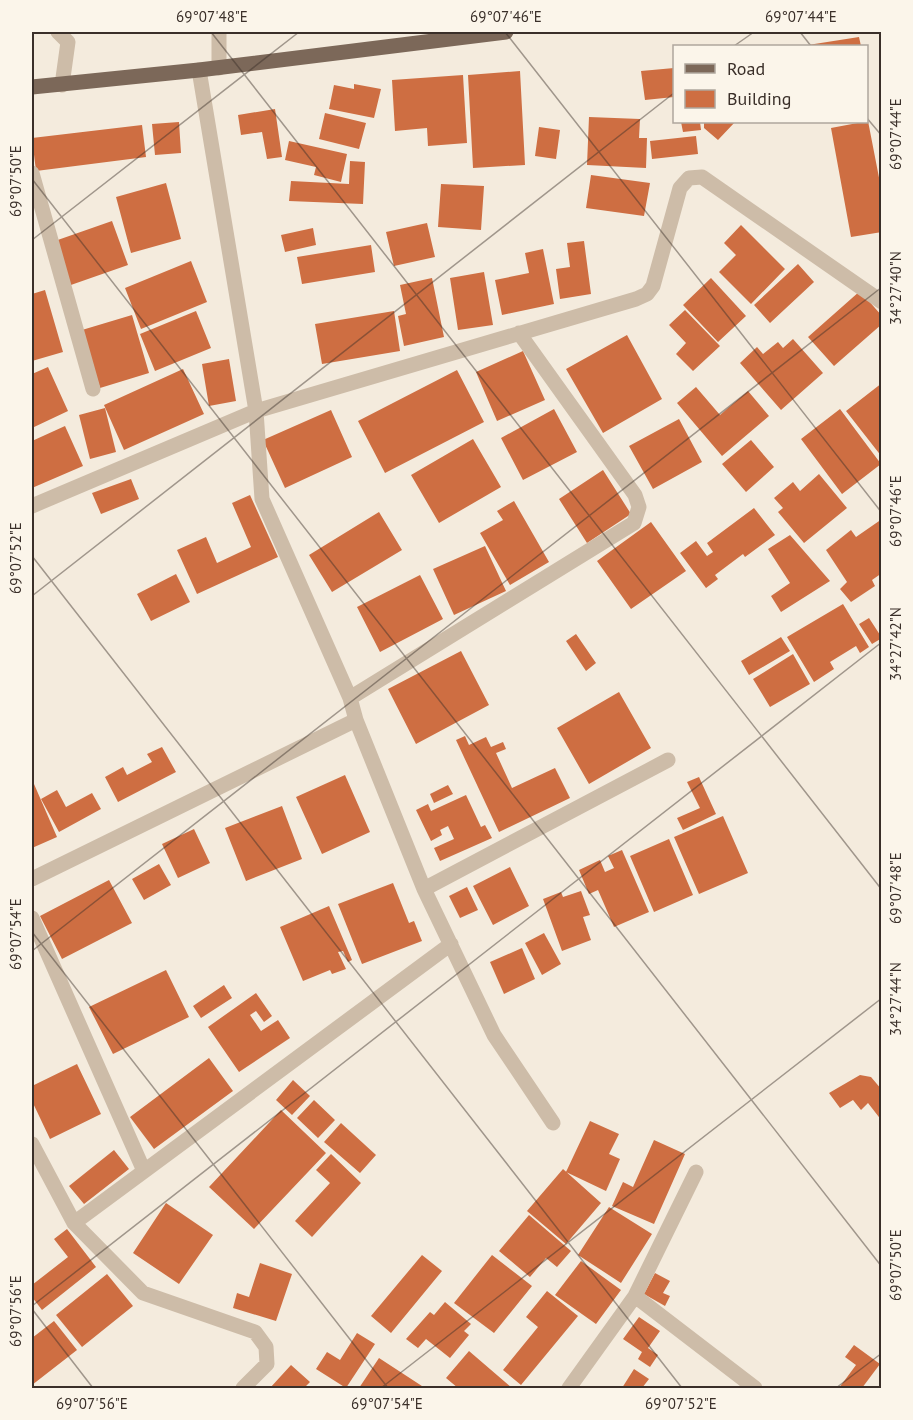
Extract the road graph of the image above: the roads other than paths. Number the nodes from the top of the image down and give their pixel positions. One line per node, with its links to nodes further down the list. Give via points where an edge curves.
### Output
1 (58, 32): 6 (street, via 68,42)
2 (219, 32): 4 (street)
3 (506, 32): 4 (main road)
4 (219, 68): 5 (main road)
5 (199, 70): 6 (main road); 12 (street)
6 (62, 85): 7 (main road)
7 (32, 87)
8 (32, 173): 11 (street)
9 (882, 302): 10 (street, via 702,177 689,178 680,188 653,286 647,294)
10 (519, 333): 12 (street); 14 (street, via 634,495 639,507 634,523)
11 (93, 389)
12 (256, 411): 13 (street); 14 (street, via 262,499)
13 (32, 506)
14 (350, 698): 15 (street)
15 (356, 720): 17 (street); 18 (street)
16 (668, 760): 18 (street)
17 (32, 879)
18 (424, 889): 20 (street)
19 (32, 918): 23 (street)
20 (451, 944): 21 (street, via 494,1035); 23 (street)
21 (553, 1123)
22 (32, 1144): 25 (street)
23 (144, 1171): 25 (street)
24 (696, 1172): 26 (street)
25 (74, 1223): 27 (street, via 143,1293 255,1332 266,1347 267,1364)
26 (634, 1296): 28 (street); 29 (street)
27 (243, 1389)
28 (570, 1389)
29 (755, 1389)

